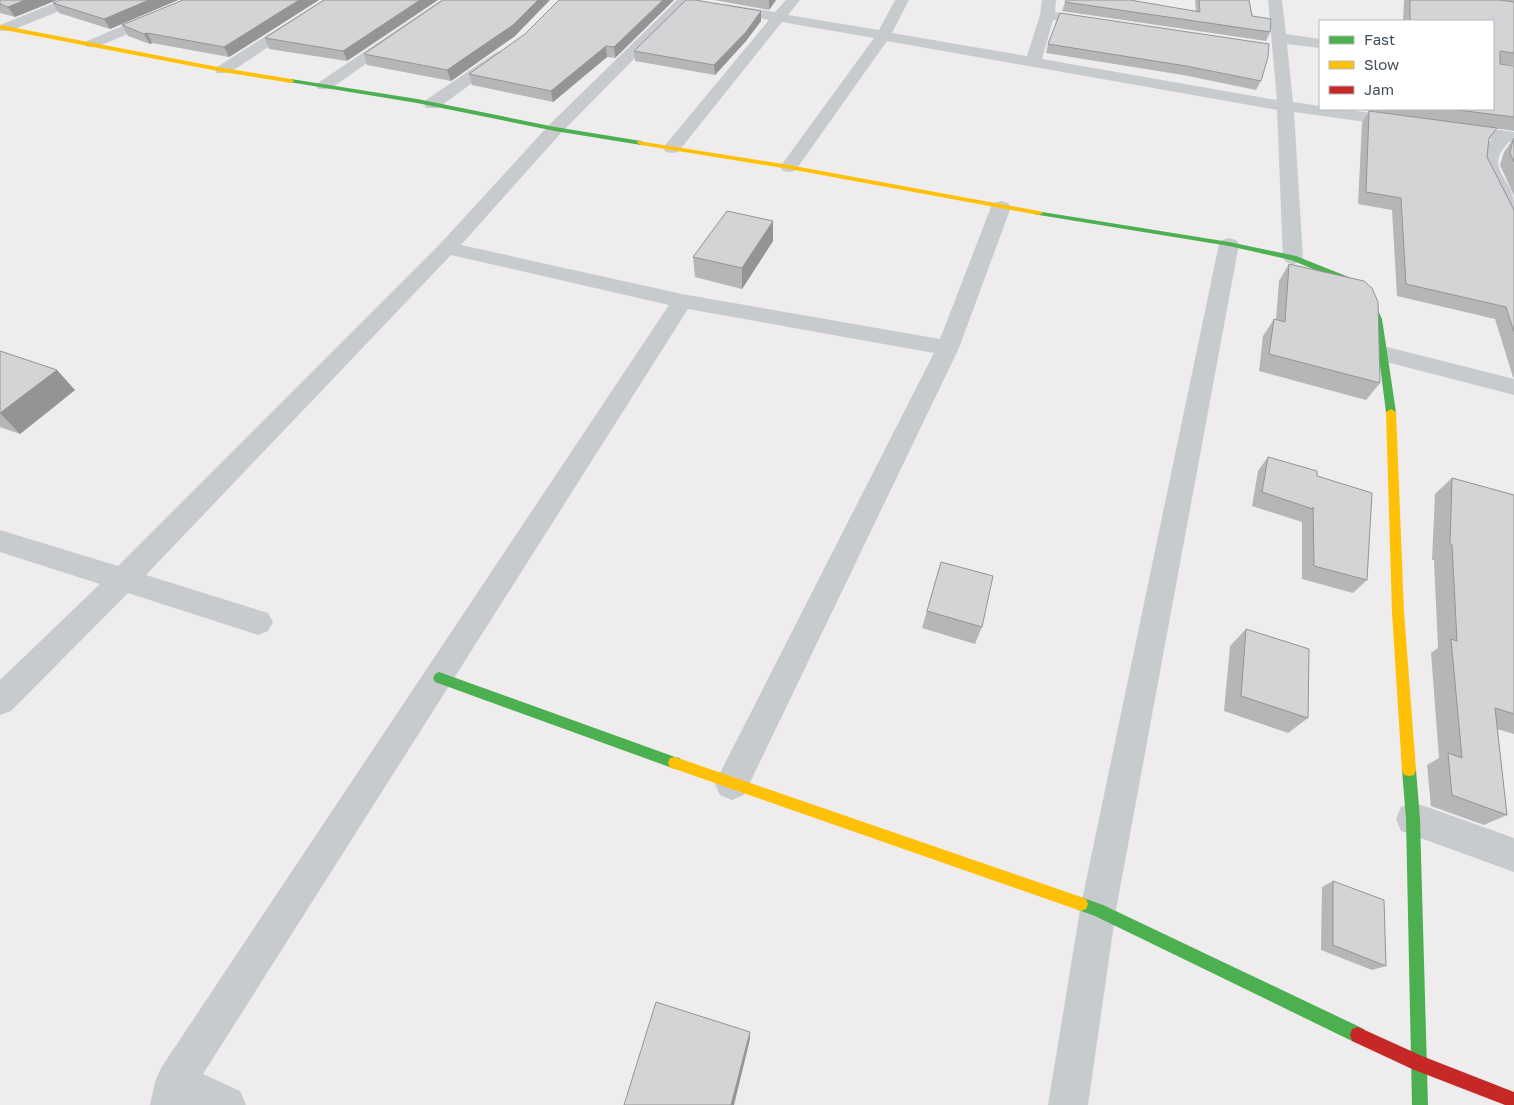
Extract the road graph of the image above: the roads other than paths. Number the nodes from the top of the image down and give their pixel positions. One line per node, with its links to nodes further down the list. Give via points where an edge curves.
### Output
1 (74, 0): 13 (street)
2 (195, 0): 16 (street)
3 (333, 0): 21 (street)
4 (450, 0): 22 (street)
5 (793, 0): 11 (street)
6 (902, 0): 14 (street)
7 (1049, 0): 10 (street)
8 (1275, 0): 17 (street)
9 (696, 3): 11 (street); 27 (street)
10 (1047, 15): 12 (street); 20 (street)
11 (778, 18): 14 (street); 29 (street)
12 (1115, 26)
13 (3, 27): 16 (street)
14 (883, 36): 20 (street); 30 (street)
15 (1319, 43): 17 (street)
16 (92, 44): 21 (street)
17 (1280, 44): 19 (street); 24 (street)
18 (514, 46): 23 (street)
19 (1261, 47)
20 (1033, 62): 24 (street)
21 (223, 70): 22 (street)
22 (324, 86): 23 (street)
23 (432, 104): 27 (street)
24 (1285, 106): 25 (street); 36 (street)
25 (1419, 124)
26 (1438, 127): 28 (street)
27 (555, 129): 29 (street); 35 (street)
28 (1510, 137): 31 (street, via 1492,150 1489,168)
29 (672, 148): 30 (street)
30 (789, 167): 32 (street)
31 (1509, 199): 33 (street)
32 (1001, 207): 34 (street); 38 (street)
33 (1514, 219)
34 (1229, 244): 36 (street); 49 (street)
35 (447, 248): 37 (street); 42 (street)
36 (1293, 258): 39 (street, via 1348,280 1370,301 1378,319)
37 (682, 301): 38 (street); 44 (street)
38 (948, 348): 46 (street)
39 (1383, 354): 40 (street); 47 (street, via 1391,406 1398,612)
40 (1514, 387)
41 (0, 541): 42 (street)
42 (123, 580): 43 (street); 45 (street)
43 (258, 622)
44 (439, 678): 46 (street); 51 (street)
45 (0, 701)
46 (732, 784): 49 (street)
47 (1413, 819): 48 (street); 50 (street)
48 (1514, 855)
49 (1098, 910): 50 (street); 54 (street)
50 (1418, 1063): 52 (street); 55 (street)
51 (173, 1094): 53 (street)
52 (1514, 1100)
53 (226, 1105)
54 (1068, 1105)
55 (1420, 1105)

